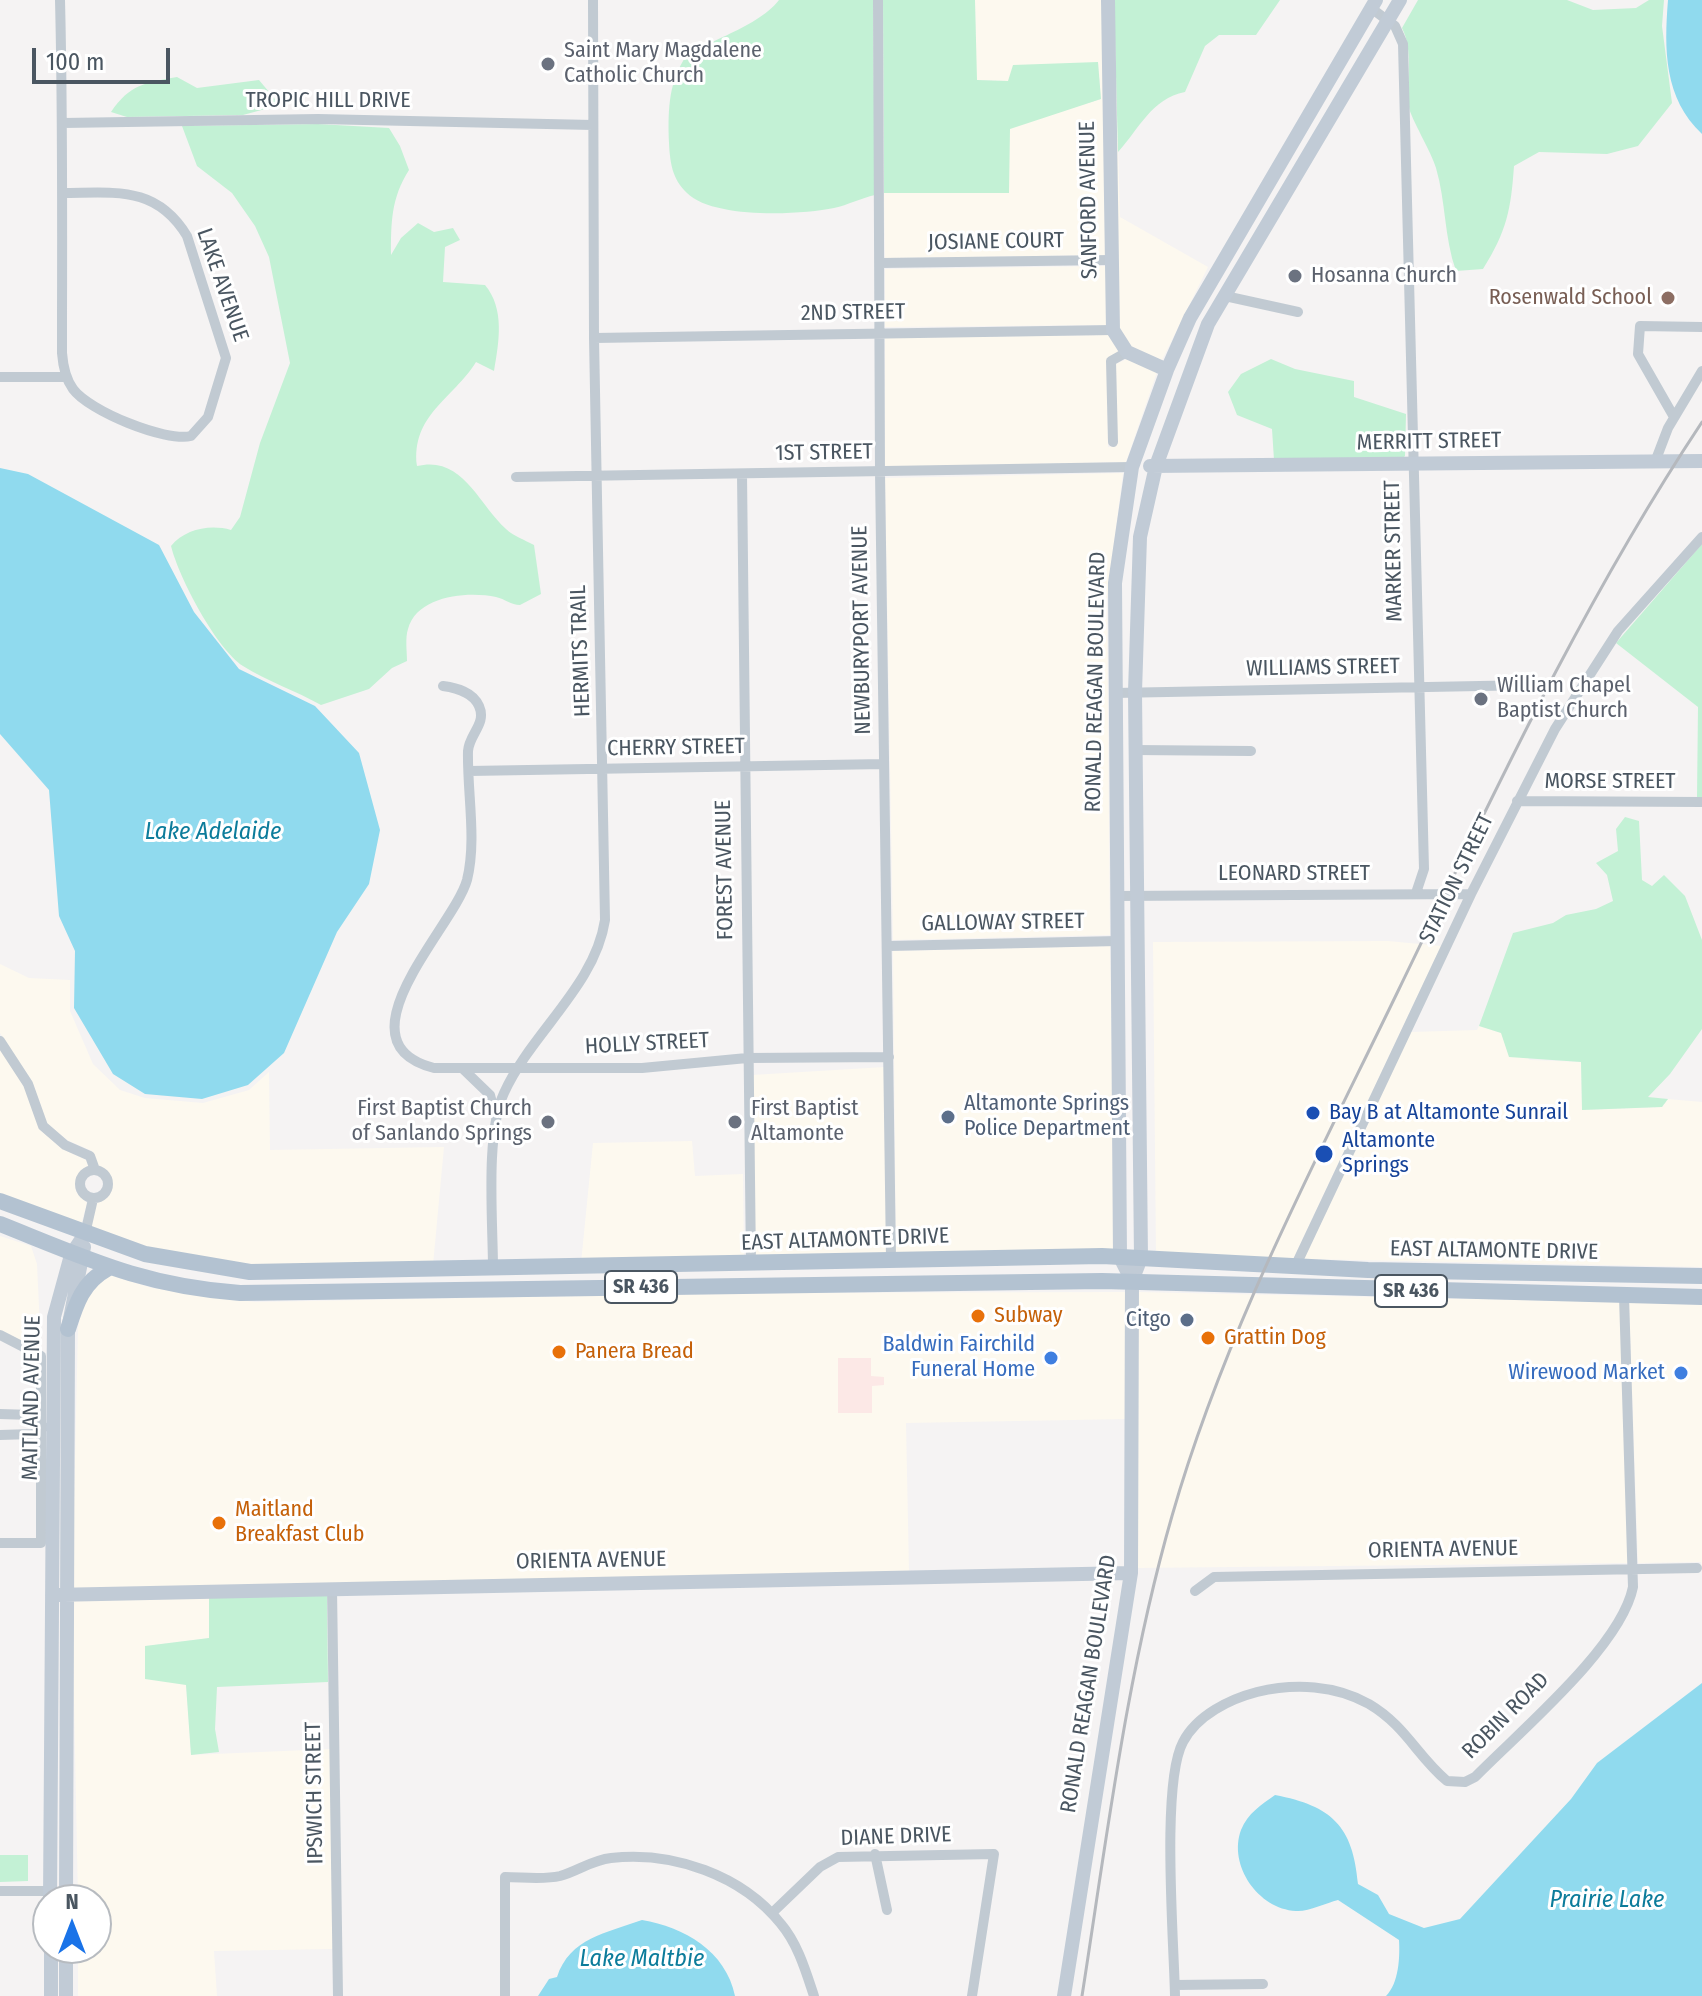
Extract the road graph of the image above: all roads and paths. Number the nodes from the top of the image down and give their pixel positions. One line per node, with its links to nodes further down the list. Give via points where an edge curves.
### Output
1 (60, 0): 8 (street)
2 (593, 0): 9 (street, HERMITS TRAIL)
3 (878, 0): 12 (street, NEWBURYPORT AVENUE)
4 (1108, 0): 11 (main road, SANFORD AVENUE)
5 (1400, 0): 7 (main road, RONALD REAGAN BOULEVARD)
6 (1374, 4): 7 (street); 20 (main road, RONALD REAGAN BOULEVARD, via 1207,285)
7 (1387, 19): 13 (main road, RONALD REAGAN BOULEVARD); 28 (street, MARKER STREET, via 1403,44)
8 (63, 123): 9 (street, TROPIC HILL DRIVE, via 318,119); 10 (street)
9 (593, 125): 18 (street, HERMITS TRAIL)
10 (62, 193): 23 (street); 23 (street, LAKE AVENUE, via 127,193 163,206 177,220 187,236 226,358 208,417 191,436 180,439 99,410)
11 (1112, 260): 12 (street, JOSIANE COURT); 16 (main road, SANFORD AVENUE)
12 (880, 263): 17 (street, NEWBURYPORT AVENUE)
13 (1225, 296): 14 (street); 29 (main road, RONALD REAGAN BOULEVARD, via 1190,367)
14 (1298, 312)
15 (1702, 327): 24 (street, via 1640,326 1638,354)
16 (1113, 330): 17 (street, 2ND STREET); 19 (main road)
17 (881, 333): 18 (street, 2ND STREET); 31 (street, NEWBURYPORT AVENUE)
18 (594, 338): 33 (street, HERMITS TRAIL)
19 (1127, 352): 20 (main road); 25 (street, via 1111,361)
20 (1167, 370): 30 (main road, RONALD REAGAN BOULEVARD)
21 (1702, 371): 24 (street)
22 (0, 377): 23 (street)
23 (66, 377)
24 (1674, 417): 27 (street)
25 (1113, 442)
26 (1702, 461): 27 (main road, MERRITT STREET)
27 (1655, 462): 28 (main road, MERRITT STREET)
28 (1411, 465): 29 (main road, MERRITT STREET); 38 (street, MARKER STREET)
29 (1156, 466): 30 (main road, MERRITT STREET); 39 (main road, RONALD REAGAN BOULEVARD, via 1140,537)
30 (1132, 467): 31 (street, 1ST STREET); 40 (main road, RONALD REAGAN BOULEVARD, via 1115,583)
31 (880, 472): 32 (street, 1ST STREET); 43 (street, NEWBURYPORT AVENUE)
32 (742, 474): 33 (street, 1ST STREET); 44 (street, FOREST AVENUE)
33 (597, 476): 34 (street, 1ST STREET); 45 (street, HERMITS TRAIL)
34 (516, 477)
35 (1702, 537): 47 (street, STATION STREET, via 1618,631 1555,729)
36 (1532, 685): 38 (street, WILLIAMS STREET)
37 (443, 686): 46 (street, via 469,694 479,704 482,716 471,737)
38 (1417, 686): 39 (street, WILLIAMS STREET); 49 (street, MARKER STREET, via 1424,869)
39 (1135, 692): 40 (street, WILLIAMS STREET); 41 (main road, RONALD REAGAN BOULEVARD)
40 (1115, 693): 51 (main road, RONALD REAGAN BOULEVARD)
41 (1135, 750): 42 (street); 52 (main road, RONALD REAGAN BOULEVARD)
42 (1251, 751)
43 (884, 764): 44 (street, CHERRY STREET); 54 (street, NEWBURYPORT AVENUE)
44 (744, 766): 45 (street, CHERRY STREET); 57 (street, FOREST AVENUE)
45 (605, 769): 46 (street, CHERRY STREET); 58 (street, HERMITS TRAIL, via 603,935)
46 (469, 771): 59 (street, HOLLY STREET, via 467,878 460,899 397,1003 396,1032 409,1056 434,1068)
47 (1517, 801): 48 (street, MORSE STREET); 50 (street, STATION STREET)
48 (1702, 802)
49 (1416, 893): 50 (street, LEONARD STREET); 52 (street, LEONARD STREET)
50 (1471, 894): 72 (street, STATION STREET)
51 (1116, 896): 52 (street, LEONARD STREET); 53 (main road, RONALD REAGAN BOULEVARD)
52 (1138, 896): 68 (main road, RONALD REAGAN BOULEVARD)
53 (1118, 941): 54 (street, GALLOWAY STREET); 66 (main road, RONALD REAGAN BOULEVARD)
54 (888, 946): 56 (street, NEWBURYPORT AVENUE)
55 (0, 1041): 61 (street, via 28,1084 43,1126 65,1145 90,1156)
56 (889, 1057): 57 (street, HOLLY STREET); 69 (street, NEWBURYPORT AVENUE)
57 (747, 1058): 58 (street, HOLLY STREET, via 642,1068); 70 (street, FOREST AVENUE)
58 (520, 1067): 59 (street, HOLLY STREET); 60 (street, HERMITS TRAIL)
59 (462, 1068): 60 (street, via 490,1095)
60 (495, 1116): 74 (street, HERMITS TRAIL)
61 (95, 1170): 62 (street, via 108,1185); 62 (street, via 84,1174 79,1184)
62 (93, 1199): 65 (street)
63 (0, 1201): 65 (main road, EAST ALTAMONTE DRIVE / SR 436)
64 (0, 1224): 67 (main road, SR 436)
65 (85, 1234): 67 (main road, MAITLAND AVENUE); 76 (main road, EAST ALTAMONTE DRIVE / SR 436, via 145,1254 219,1269)
66 (1120, 1257): 68 (main road, EAST ALTAMONTE DRIVE / SR 436); 69 (main road, EAST ALTAMONTE DRIVE / SR 436); 81 (main road, RONALD REAGAN BOULEVARD)
67 (77, 1258): 73 (main road, SR 436); 92 (main road, MAITLAND AVENUE); 95 (main road, MAITLAND AVENUE, via 54,1317)
68 (1141, 1258): 72 (main road, EAST ALTAMONTE DRIVE / SR 436); 81 (main road, RONALD REAGAN BOULEVARD)
69 (891, 1259): 70 (main road, EAST ALTAMONTE DRIVE / SR 436); 82 (main road)
70 (751, 1265): 71 (main road, EAST ALTAMONTE DRIVE / SR 436)
71 (703, 1266): 75 (main road, EAST ALTAMONTE DRIVE / SR 436); 83 (main road)
72 (1295, 1267): 77 (main road, EAST ALTAMONTE DRIVE / SR 436)
73 (107, 1269): 88 (main road, EAST ALTAMONTE DRIVE / SR 436, via 208,1290); 92 (main road, via 93,1276)
74 (493, 1269): 75 (main road, EAST ALTAMONTE DRIVE / SR 436); 76 (main road, EAST ALTAMONTE DRIVE / SR 436); 85 (main road)
75 (516, 1269): 84 (main road)
76 (347, 1271): 88 (main road, via 333,1280)
77 (1410, 1271): 78 (main road, EAST ALTAMONTE DRIVE / SR 436); 86 (main road)
78 (1457, 1272): 79 (main road, EAST ALTAMONTE DRIVE / SR 436); 87 (main road)
79 (1622, 1276): 80 (main road, EAST ALTAMONTE DRIVE / SR 436); 89 (main road, via 1600,1285 1546,1284)
80 (1700, 1276): 90 (main road, via 1688,1282 1641,1285)
81 (1132, 1281): 82 (main road, EAST ALTAMONTE DRIVE / SR 436); 86 (main road, EAST ALTAMONTE DRIVE / SR 436); 100 (main road, RONALD REAGAN BOULEVARD)
82 (869, 1284): 83 (main road, EAST ALTAMONTE DRIVE / SR 436)
83 (677, 1287): 84 (main road, EAST ALTAMONTE DRIVE / SR 436)
84 (490, 1289): 85 (main road, EAST ALTAMONTE DRIVE / SR 436)
85 (469, 1290): 88 (main road, EAST ALTAMONTE DRIVE / SR 436)
86 (1384, 1290): 87 (main road, EAST ALTAMONTE DRIVE / SR 436)
87 (1428, 1291): 89 (main road, EAST ALTAMONTE DRIVE / SR 436)
88 (330, 1292)
89 (1531, 1293): 90 (main road, EAST ALTAMONTE DRIVE / SR 436)
90 (1624, 1296): 91 (main road, EAST ALTAMONTE DRIVE / SR 436); 98 (street, ROBIN ROAD)
91 (1702, 1297)
92 (68, 1329): 95 (main road, MAITLAND AVENUE)
93 (0, 1335): 95 (street, via 41,1356)
94 (0, 1414): 95 (street, via 32,1415)
95 (54, 1427): 96 (street); 97 (street, via 41,1543); 103 (main road, MAITLAND AVENUE); 104 (main road, MAITLAND AVENUE)
96 (0, 1435)
97 (0, 1543)
98 (1634, 1568): 99 (street, ORIENTA AVENUE); 102 (street, ORIENTA AVENUE, via 1214,1577); 116 (street, ROBIN ROAD, via 1629,1606 1609,1641 1465,1782 1447,1781 1392,1720 1338,1691 1278,1687 1244,1696 1196,1724 1184,1740 1173,1777)
99 (1697, 1568)
100 (1131, 1573): 101 (main road, ORIENTA AVENUE); 123 (main road, RONALD REAGAN BOULEVARD)
101 (332, 1589): 103 (main road, ORIENTA AVENUE); 119 (street, IPSWICH STREET)
102 (1195, 1591)
103 (68, 1594): 104 (main road, ORIENTA AVENUE); 105 (main road, MAITLAND AVENUE)
104 (52, 1595): 105 (main road, MAITLAND AVENUE)
105 (58, 1838): 107 (main road, MAITLAND AVENUE); 108 (main road, MAITLAND AVENUE)
106 (875, 1854): 111 (street); 112 (street, DIANE DRIVE, via 831,1860); 122 (street, DIANE DRIVE, via 994,1854)
107 (52, 1884)
108 (64, 1884)
109 (0, 1891): 110 (street)
110 (32, 1894)
111 (887, 1910)
112 (772, 1913): 120 (street, via 721,1876 654,1858 595,1861 560,1876 505,1877); 121 (street, via 798,1952)
113 (51, 1964): 117 (main road)
114 (66, 1964): 118 (main road)
115 (1263, 1984): 116 (street)
116 (1175, 1991)
117 (51, 1996)
118 (66, 1996)
119 (338, 1996)
120 (505, 1996)
121 (814, 1996)
122 (972, 1996)
123 (1064, 1996)

